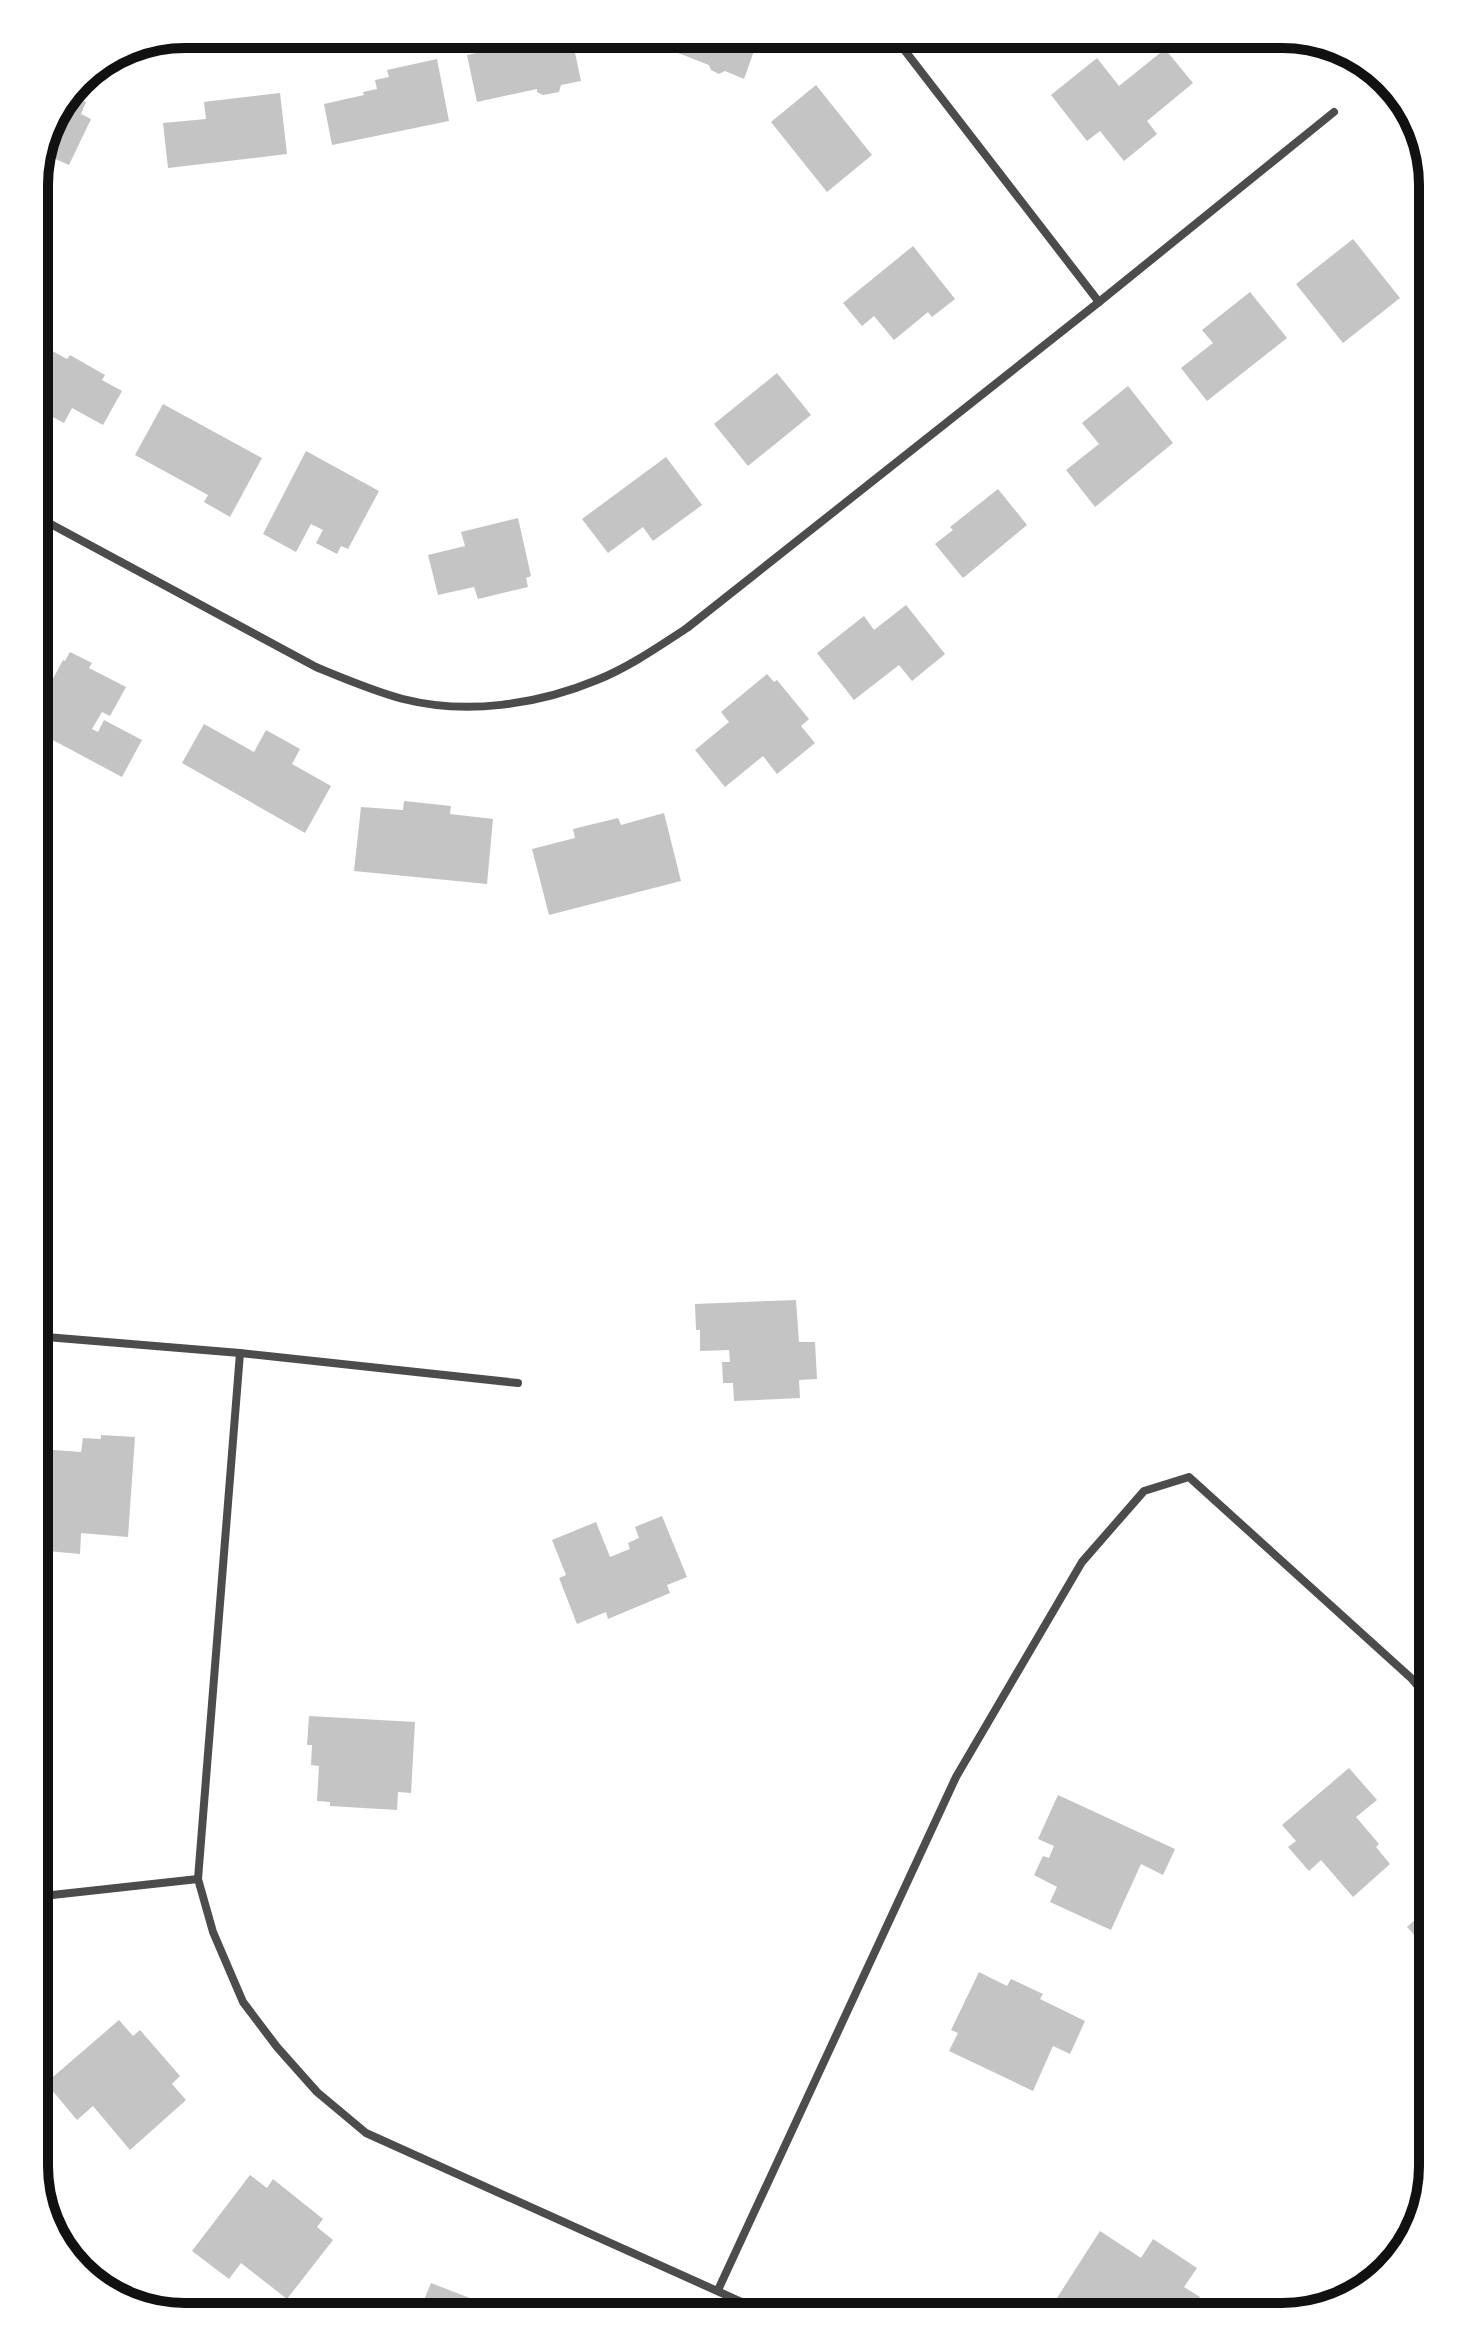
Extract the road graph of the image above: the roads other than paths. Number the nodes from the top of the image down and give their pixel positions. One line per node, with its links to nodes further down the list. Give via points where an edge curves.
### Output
1 (903, 48): 3 (street)
2 (1334, 112): 3 (street)
3 (1099, 302): 4 (street, via 687,628 597,680 550,696 453,706 361,686)
4 (48, 523)
5 (48, 1337): 6 (street)
6 (240, 1353): 7 (street); 9 (street)
7 (518, 1383)
8 (1419, 1687): 11 (street, via 1189,1477 1144,1491 1082,1562 956,1777)
9 (198, 1879): 10 (street); 11 (street, via 213,1932 243,2002 317,2092 366,2133)
10 (48, 1895)
11 (718, 2290): 12 (street)
12 (745, 2303)

